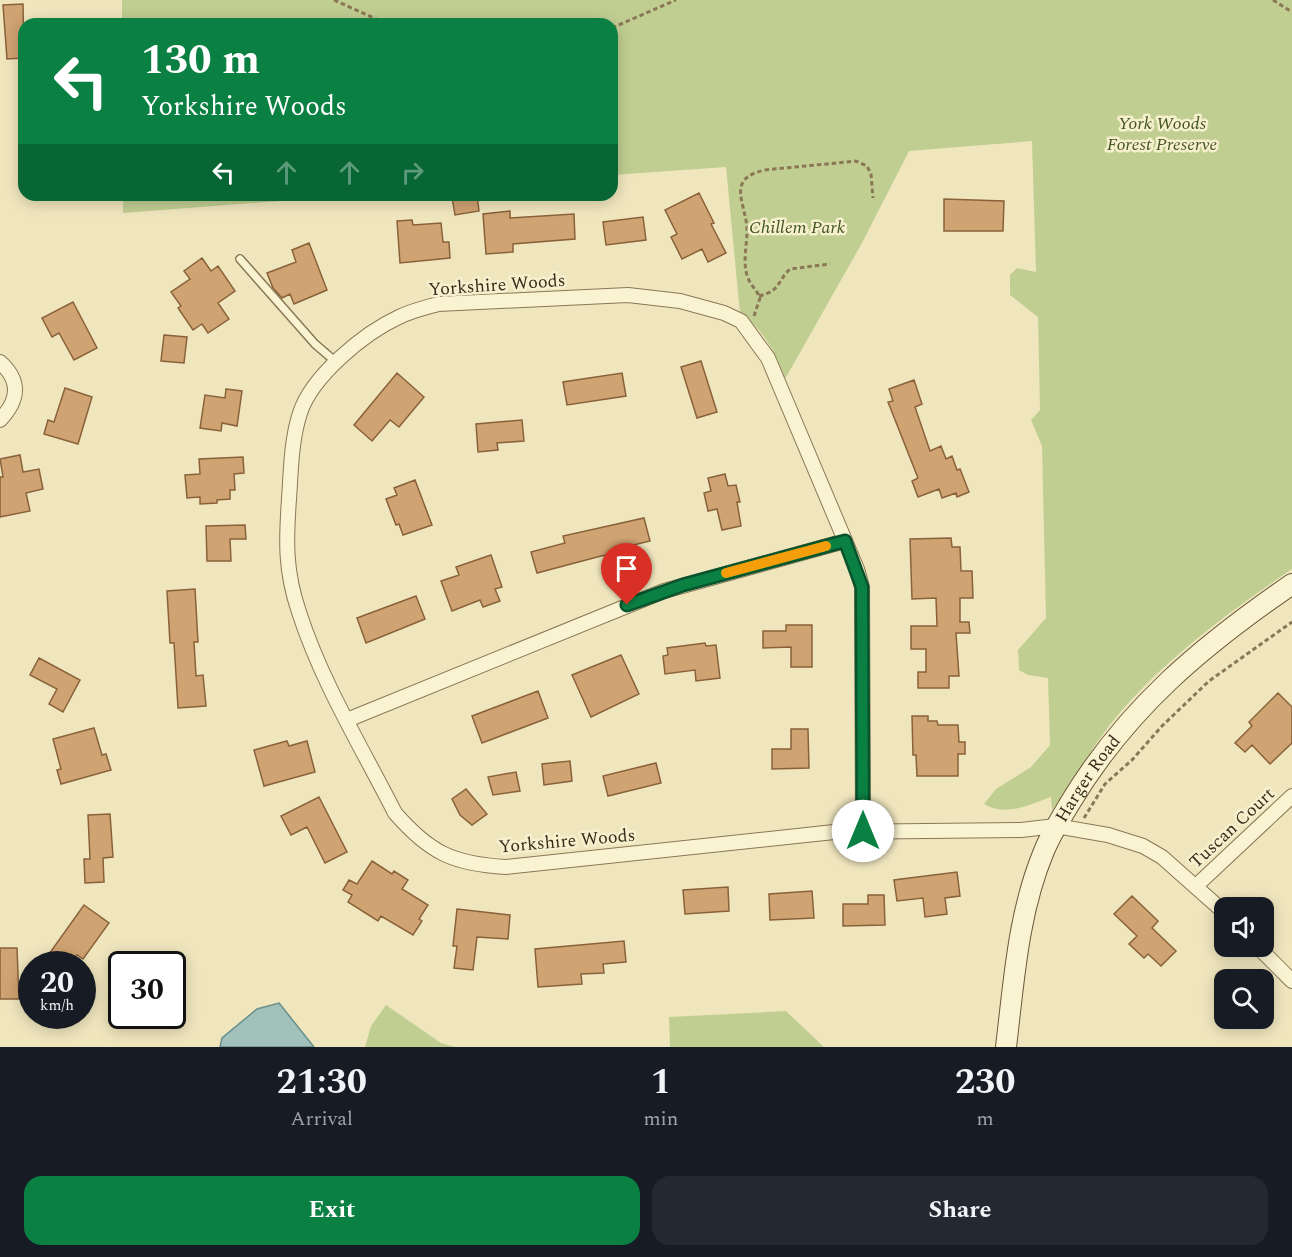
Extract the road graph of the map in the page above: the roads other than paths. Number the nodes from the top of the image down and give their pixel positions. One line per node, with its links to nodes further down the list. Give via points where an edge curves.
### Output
1 (240, 259): 3 (lane, via 315,344)
2 (0, 362): 4 (street, via 10,371 16,389 11,408)
3 (336, 362): 5 (street, Yorkshire Woods, via 397,317 438,304 628,295 680,301 724,313 741,321 768,358); 7 (street, Yorkshire Woods, via 309,395 296,427 287,562 311,646)
4 (0, 420)
5 (845, 541): 7 (street, via 664,591); 10 (street, Yorkshire Woods, via 862,587)
6 (1292, 584): 9 (street, Harger Road, via 1209,644 1137,713 1099,758)
7 (347, 720): 10 (street, Yorkshire Woods, via 395,813 430,847 466,863 506,867)
8 (1292, 796): 11 (street, Tuscan Court)
9 (1056, 826): 10 (street, Yorkshire Woods, via 1021,830); 11 (street, Yorkshire Woods, via 1143,846); 15 (street, Harger Road, via 1044,851 1020,935)
10 (863, 831)
11 (1196, 886): 12 (street, Yorkshire Woods)
12 (1214, 903)
13 (1268, 957): 14 (street)
14 (1292, 981)
15 (1006, 1047)

